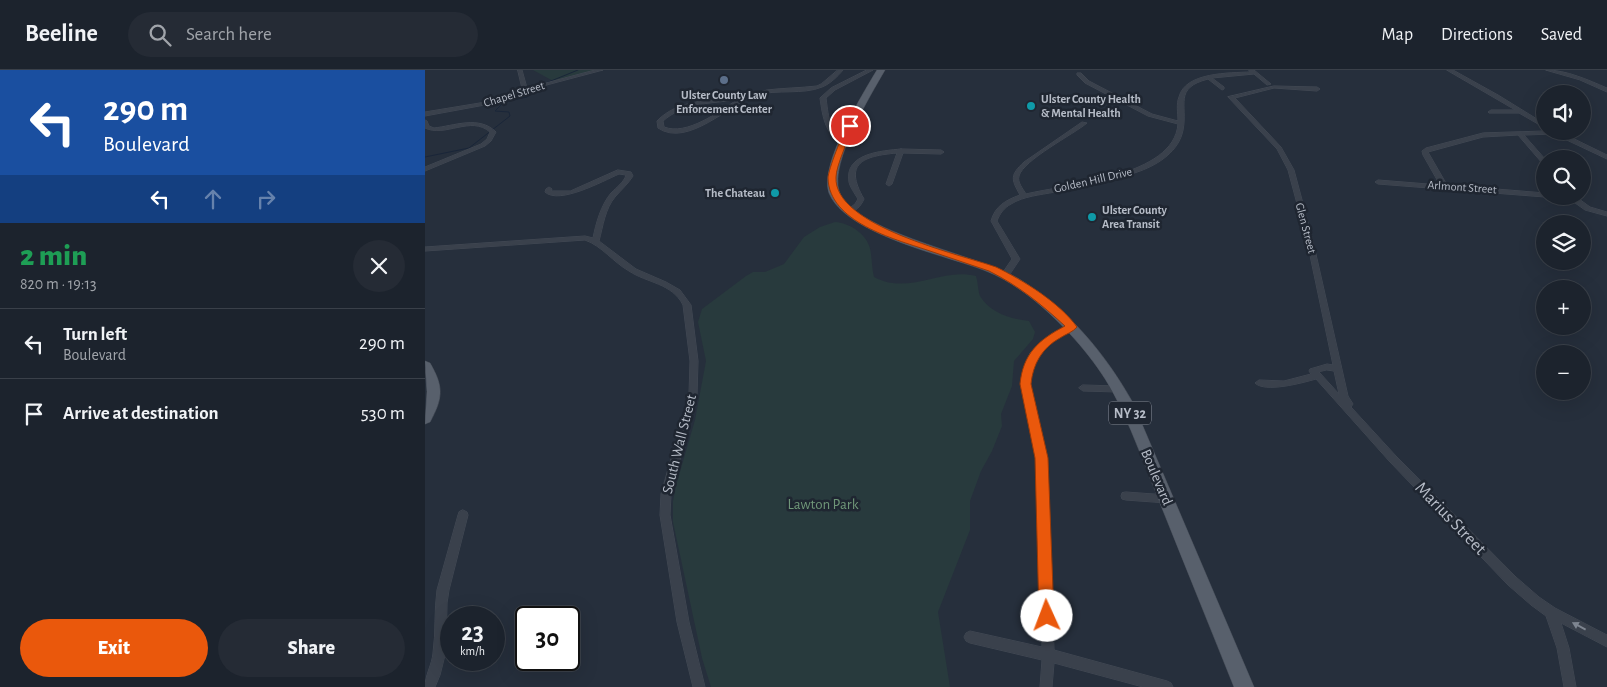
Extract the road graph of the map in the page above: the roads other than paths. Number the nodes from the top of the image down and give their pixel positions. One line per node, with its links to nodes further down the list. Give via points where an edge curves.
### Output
1 (520, 70): 14 (street)
2 (601, 70): 14 (street, Chapel Street)
3 (841, 70): 16 (street, via 818,87 781,90)
4 (871, 70): 27 (street, via 833,89 823,98 830,130)
5 (881, 70): 27 (main road, Boulevard / NY 32, via 859,106)
6 (1449, 70): 17 (street)
7 (1548, 70): 15 (street)
8 (1252, 71): 10 (street, Golden Hill Drive); 11 (street)
9 (1079, 74): 23 (street, via 1087,82 1149,115)
10 (1209, 78): 12 (street); 23 (street, Golden Hill Drive, via 1183,91)
11 (1272, 86): 13 (street); 47 (street, Glen Street, via 1231,97 1279,148 1291,170)
12 (1222, 88)
13 (1317, 89)
14 (525, 90): 19 (street, Chapel Street, via 499,101)
15 (1607, 90)
16 (745, 98): 16 (street, via 676,109 659,124 663,130 689,129)
17 (1520, 111): 18 (street); 20 (street)
18 (1491, 112)
19 (425, 114)
20 (1536, 121)
21 (425, 122): 32 (street, via 433,130 478,125 493,132 483,145)
22 (1084, 123): 38 (street, via 1017,172 1017,185)
23 (1181, 123): 38 (street, Golden Hill Drive, via 1178,138 1170,150 1140,169)
24 (1536, 133): 25 (street)
25 (1520, 134): 30 (street); 35 (street, via 1483,135 1426,150)
26 (1571, 140): 31 (street)
27 (843, 144): 40 (main road, Boulevard / NY 32, via 834,167 832,186 835,195)
28 (900, 152): 29 (street); 34 (street); 40 (street, via 873,154 855,165 852,183 861,199)
29 (941, 152)
30 (1536, 153)
31 (1607, 157)
32 (425, 168)
33 (1378, 182): 35 (street, Arlmont Street)
34 (889, 184)
35 (1444, 186): 37 (street, Arlmont Street)
36 (549, 188): 42 (street, via 549,193 568,194 618,172 629,174 606,207)
37 (1536, 193)
38 (1024, 196): 44 (street, Golden Hill Drive, via 1007,204 995,215 994,221 1016,259)
39 (1581, 205): 41 (street)
40 (849, 211): 44 (main road, Boulevard / NY 32, via 884,233)
41 (1607, 214)
42 (596, 241): 43 (street, via 578,238); 62 (street, South Wall Street, via 620,263 678,291 687,305 694,361 693,395 666,494 665,515 683,622)
43 (425, 249)
44 (1005, 275): 45 (main road, Boulevard / NY 32, via 1038,296)
45 (1072, 327): 51 (main road, Boulevard / NY 32); 60 (street, via 1054,336 1033,355 1026,384 1041,458)
46 (425, 366): 52 (main road, via 433,380 435,396)
47 (1337, 368): 48 (street, via 1327,367); 53 (street, Glen Street, via 1344,396)
48 (1315, 374): 49 (street, via 1284,384); 53 (street, Marius Street)
49 (1259, 383)
50 (1083, 388): 51 (street)
51 (1118, 389): 55 (main road, Boulevard / NY 32)
52 (425, 418)
53 (1357, 420): 57 (street, Marius Street, via 1512,581)
54 (1126, 496): 55 (street)
55 (1167, 500): 65 (main road, Boulevard / NY 32)
56 (463, 515): 61 (street, via 443,592 440,661)
57 (1551, 612): 59 (street, Marius Street, one-way to 57); 66 (street, via 1563,648)
58 (970, 637): 60 (street)
59 (1607, 641)
60 (1048, 655): 63 (street); 64 (street)
61 (427, 687)
62 (699, 687)
63 (1045, 687)
64 (1167, 687)
65 (1244, 687)
66 (1570, 687)

